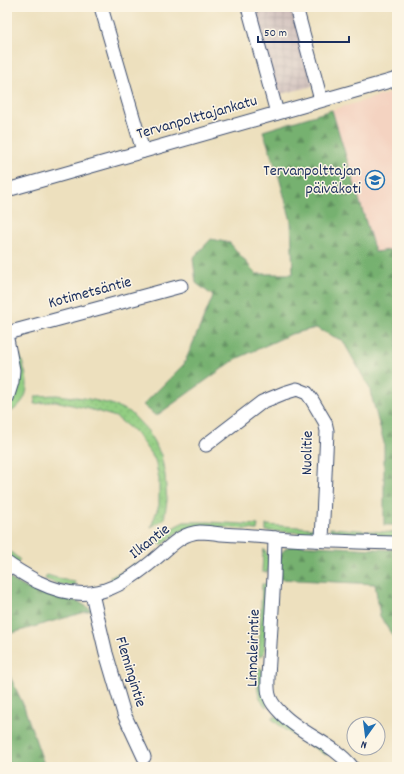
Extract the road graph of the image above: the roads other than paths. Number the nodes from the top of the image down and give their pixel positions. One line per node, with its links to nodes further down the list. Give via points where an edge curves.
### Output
1 (101, 7): 7 (street)
2 (248, 7): 6 (street)
3 (296, 7): 5 (street)
4 (397, 79): 5 (street, Tervanpolttajankatu)
5 (321, 100): 6 (street, Tervanpolttajankatu)
6 (277, 113): 7 (street, Tervanpolttajankatu)
7 (143, 151): 8 (street, Tervanpolttajankatu)
8 (7, 190)
9 (181, 286): 10 (street, Kotimetsäntie)
10 (7, 333)
11 (8, 344): 12 (street, via 13,370)
12 (7, 398)
13 (206, 445): 15 (street, Nuolitie, via 262,402 297,389 307,393 325,422 327,431)
14 (275, 538): 15 (street, Ilkantie); 18 (street, Ilkantie, via 199,532 186,535 128,580); 20 (street, Linnaleirintie, via 268,677 270,699 288,721 337,752)
15 (322, 540): 16 (street, Ilkantie)
16 (397, 544)
17 (7, 563): 18 (street, Ilkantie, via 46,586 77,594)
18 (92, 594): 19 (street, Flemingintie, via 124,714)
19 (144, 757)
20 (352, 767)

